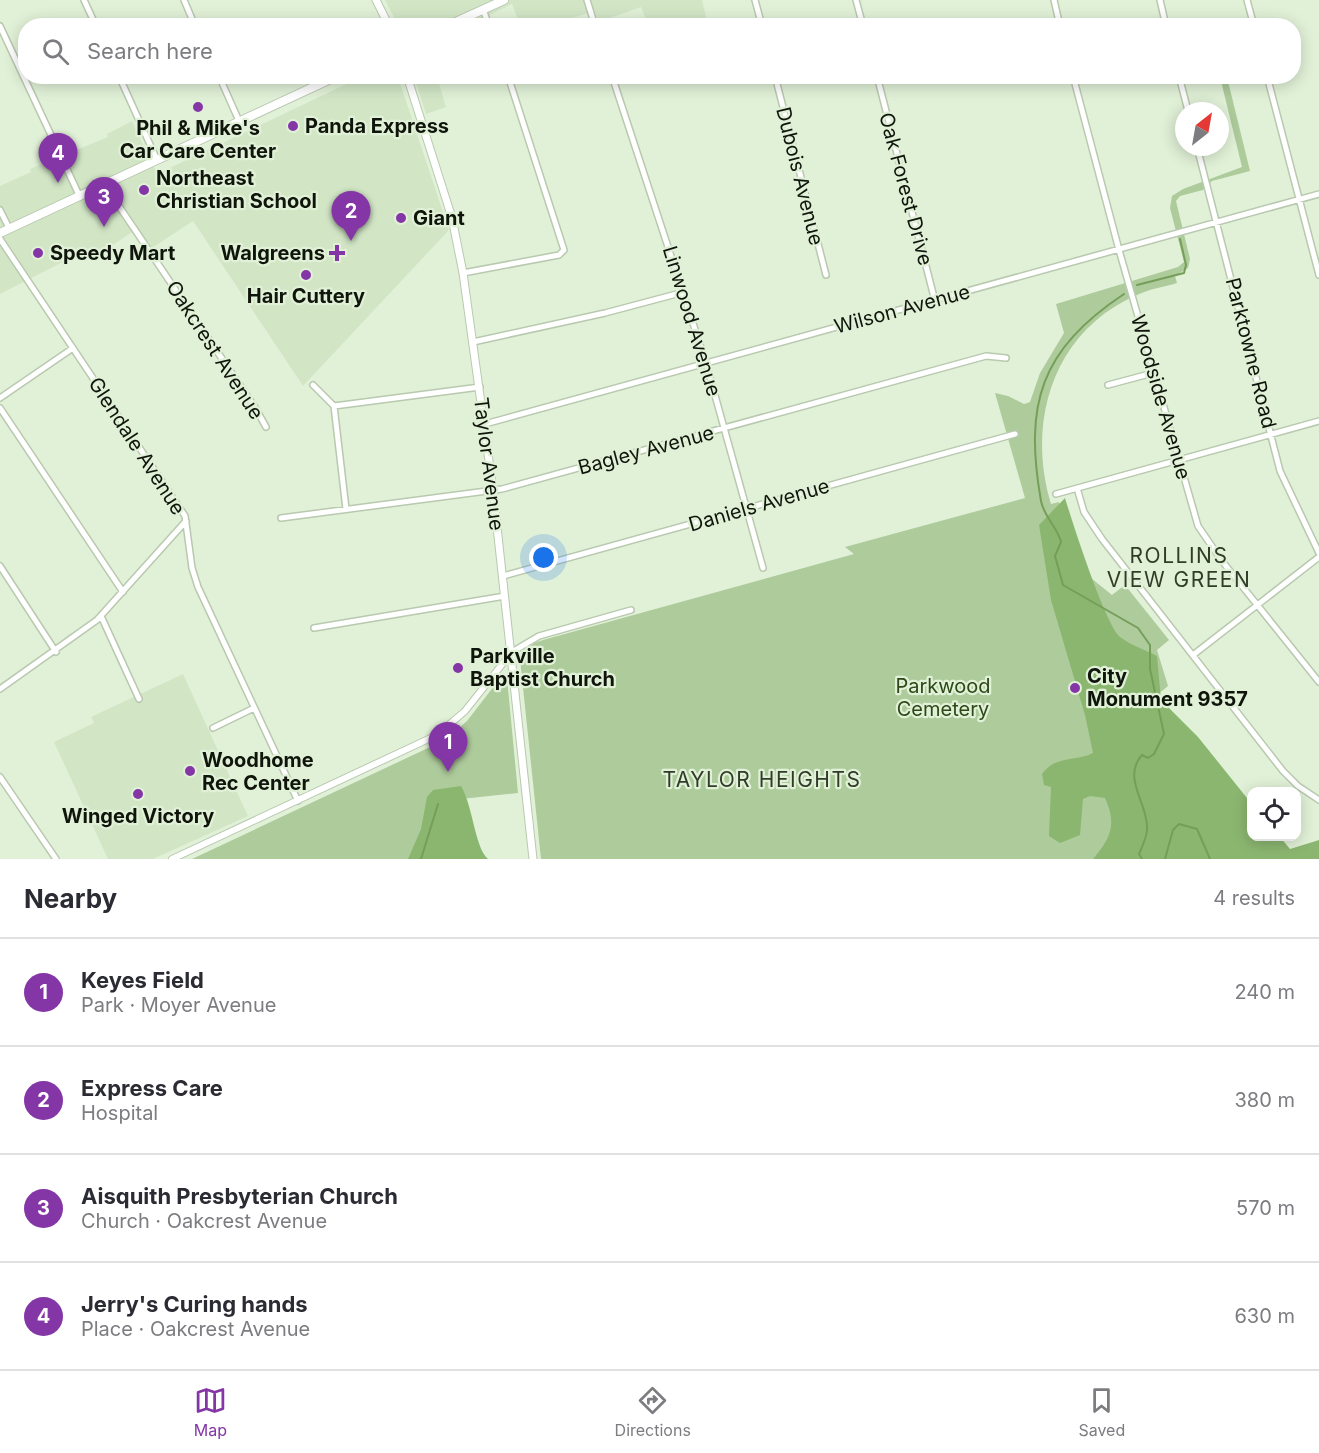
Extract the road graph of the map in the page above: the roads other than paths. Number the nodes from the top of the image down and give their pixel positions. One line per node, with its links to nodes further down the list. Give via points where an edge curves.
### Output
1 (84, 0): 12 (street)
2 (184, 0): 13 (street)
3 (376, 0): 14 (main road)
4 (504, 0): 11 (main road)
5 (587, 0): 17 (street)
6 (755, 0): 18 (street)
7 (856, 0): 19 (street)
8 (1054, 0): 20 (street)
9 (1160, 0): 21 (street)
10 (1247, 0): 22 (street)
11 (483, 9): 15 (main road); 16 (street)
12 (92, 18)
13 (192, 18)
14 (384, 18)
15 (464, 18)
16 (486, 18)
17 (593, 18)
18 (759, 18)
19 (861, 18)
20 (1058, 18)
21 (1164, 18)
22 (1252, 18)
23 (0, 26): 24 (street)
24 (18, 65)
25 (27, 84): 43 (street)
26 (123, 84): 40 (street)
27 (223, 84): 38 (street)
28 (320, 84): 38 (main road)
29 (409, 84): 51 (main road, Taylor Avenue, via 452,218)
30 (511, 84): 51 (street, via 564,250 560,255)
31 (615, 84): 54 (street, Linwood Avenue)
32 (777, 84): 52 (street, Dubois Avenue)
33 (879, 84): 55 (street, Oak Forest Drive)
34 (1076, 84): 50 (street, Woodside Avenue)
35 (1181, 84): 37 (street)
36 (1269, 84): 44 (street)
37 (1186, 102)
38 (239, 121): 40 (main road)
39 (1199, 156): 46 (street, Parktowne Road)
40 (157, 160): 41 (main road)
41 (104, 184): 43 (main road); 69 (street, Oakcrest Avenue)
42 (1319, 194): 44 (street, Wilson Avenue)
43 (79, 195): 47 (main road)
44 (1299, 200): 46 (street, Wilson Avenue); 53 (street)
45 (0, 210): 47 (street)
46 (1216, 224): 50 (street, Wilson Avenue); 72 (street, Parktowne Road)
47 (9, 228): 48 (main road)
48 (0, 233)
49 (0, 239): 57 (street, Glendale Avenue)
50 (1119, 250): 55 (street, Wilson Avenue); 60 (street, Woodside Avenue)
51 (463, 273): 56 (main road, Taylor Avenue)
52 (826, 275)
53 (1319, 275)
54 (684, 292): 56 (street); 59 (street, Linwood Avenue)
55 (935, 301): 59 (street, Wilson Avenue)
56 (473, 342): 63 (main road, Taylor Avenue)
57 (73, 348): 64 (street); 80 (street, Glendale Avenue)
58 (1006, 358): 70 (street, Bagley Avenue, via 986,356)
59 (706, 363): 68 (street, Wilson Avenue); 70 (street, Linwood Avenue)
60 (1153, 373): 62 (street); 73 (street, Woodside Avenue)
61 (313, 385): 65 (street)
62 (1108, 385)
63 (480, 387): 65 (street); 68 (main road, Taylor Avenue)
64 (0, 398)
65 (334, 406): 78 (street)
66 (0, 408): 85 (street)
67 (1319, 421): 72 (street)
68 (485, 424): 75 (main road, Taylor Avenue)
69 (266, 427)
70 (724, 429): 75 (street, Bagley Avenue); 77 (street, Linwood Avenue)
71 (1015, 434): 77 (street, Daniels Avenue)
72 (1271, 434): 73 (street); 81 (street, Parktowne Road, via 1282,478)
73 (1178, 459): 74 (street); 87 (street, Woodside Avenue, via 1200,530)
74 (1077, 488): 76 (street); 93 (street, via 1091,525)
75 (493, 490): 78 (street, Bagley Avenue); 84 (main road, Taylor Avenue)
76 (1056, 494)
77 (746, 508): 83 (street, Linwood Avenue); 84 (street, Daniels Avenue)
78 (346, 509): 79 (street, Bagley Avenue)
79 (280, 518)
80 (186, 521): 85 (street); 97 (street, Glendale Avenue, via 195,580)
81 (1319, 555): 87 (street)
82 (0, 566): 91 (street)
83 (763, 568)
84 (503, 576): 86 (main road, Taylor Avenue)
85 (123, 592): 89 (street)
86 (505, 596): 90 (street); 92 (main road, Taylor Avenue)
87 (1258, 605): 93 (street); 94 (street, Woodside Avenue)
88 (631, 610): 92 (street, via 539,636)
89 (101, 616): 91 (street); 96 (street)
90 (314, 628)
91 (56, 652): 95 (street)
92 (512, 652): 101 (street, via 465,711 437,735); 104 (main road, Taylor Avenue)
93 (1193, 655): 100 (street, via 1291,780)
94 (1319, 682)
95 (0, 689)
96 (139, 699)
97 (255, 708): 98 (street); 101 (street, Glendale Avenue)
98 (213, 728)
99 (0, 777): 102 (street)
100 (1319, 800)
101 (298, 801): 103 (street)
102 (56, 859)
103 (172, 859)
104 (533, 859)

